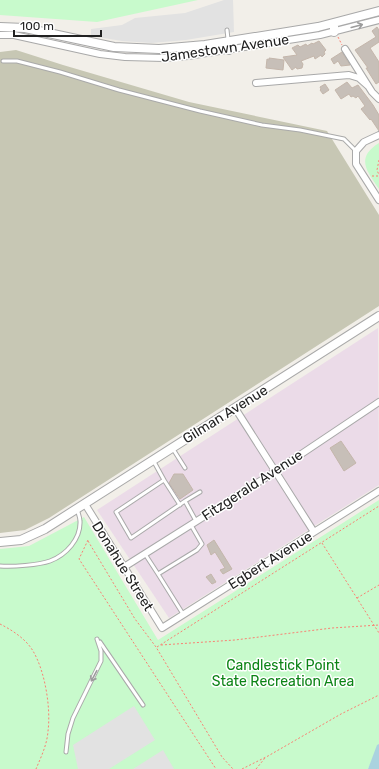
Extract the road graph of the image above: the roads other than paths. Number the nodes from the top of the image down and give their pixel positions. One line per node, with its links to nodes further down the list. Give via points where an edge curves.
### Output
1 (379, 11): 5 (street, Jamestown Avenue)
2 (379, 20): 5 (street, Jamestown Avenue, one-way to 2)
3 (0, 27): 7 (street, Jamestown Avenue, via 25,28 100,44 144,49)
4 (226, 30): 7 (lane)
5 (335, 30): 7 (street, Jamestown Avenue)
6 (0, 35): 7 (street, Jamestown Avenue, via 14,35 100,54 126,57 164,58)
7 (229, 46)
8 (345, 48): 11 (street)
9 (3, 61): 14 (lane, via 17,61 119,90 262,125 344,139)
10 (256, 83): 11 (street, via 349,75 359,78)
11 (368, 86): 12 (street)
12 (379, 99)
13 (379, 135): 14 (street, via 364,142)
14 (356, 151): 15 (street, via 356,164)
15 (379, 200)
16 (379, 316): 18 (street, Gilman Avenue)
17 (379, 402): 22 (street, Fitzgerald Avenue)
18 (235, 408): 19 (street, Gilman Avenue); 22 (street)
19 (172, 448): 20 (street, Gilman Avenue); 21 (lane)
20 (153, 460): 23 (lane); 27 (street, Gilman Avenue)
21 (185, 468)
22 (276, 471): 30 (street, Fitzgerald Avenue); 31 (street)
23 (164, 480): 28 (lane); 28 (lane, via 116,512 132,538)
24 (379, 491): 31 (street, Egbert Avenue)
25 (200, 492): 26 (lane)
26 (185, 501): 28 (lane); 30 (lane)
27 (85, 504): 29 (street, Gilman Avenue); 35 (street, Donahue Street)
28 (180, 505)
29 (74, 511): 32 (street, Gilman Avenue, via 28,537); 34 (lane, via 80,522 77,537 70,548 50,561)
30 (193, 523): 33 (street, Fitzgerald Avenue); 36 (lane, via 202,546)
31 (314, 532): 37 (street, Egbert Avenue)
32 (0, 542)
33 (145, 554): 35 (street, Fitzgerald Avenue); 36 (lane)
34 (0, 566)
35 (124, 567): 38 (street, Donahue Street)
36 (158, 574): 37 (lane)
37 (183, 614): 38 (street, Egbert Avenue)
38 (162, 628)
39 (142, 704): 40 (lane, one-way to 40, via 98,639 101,661 73,718)
40 (66, 752)

